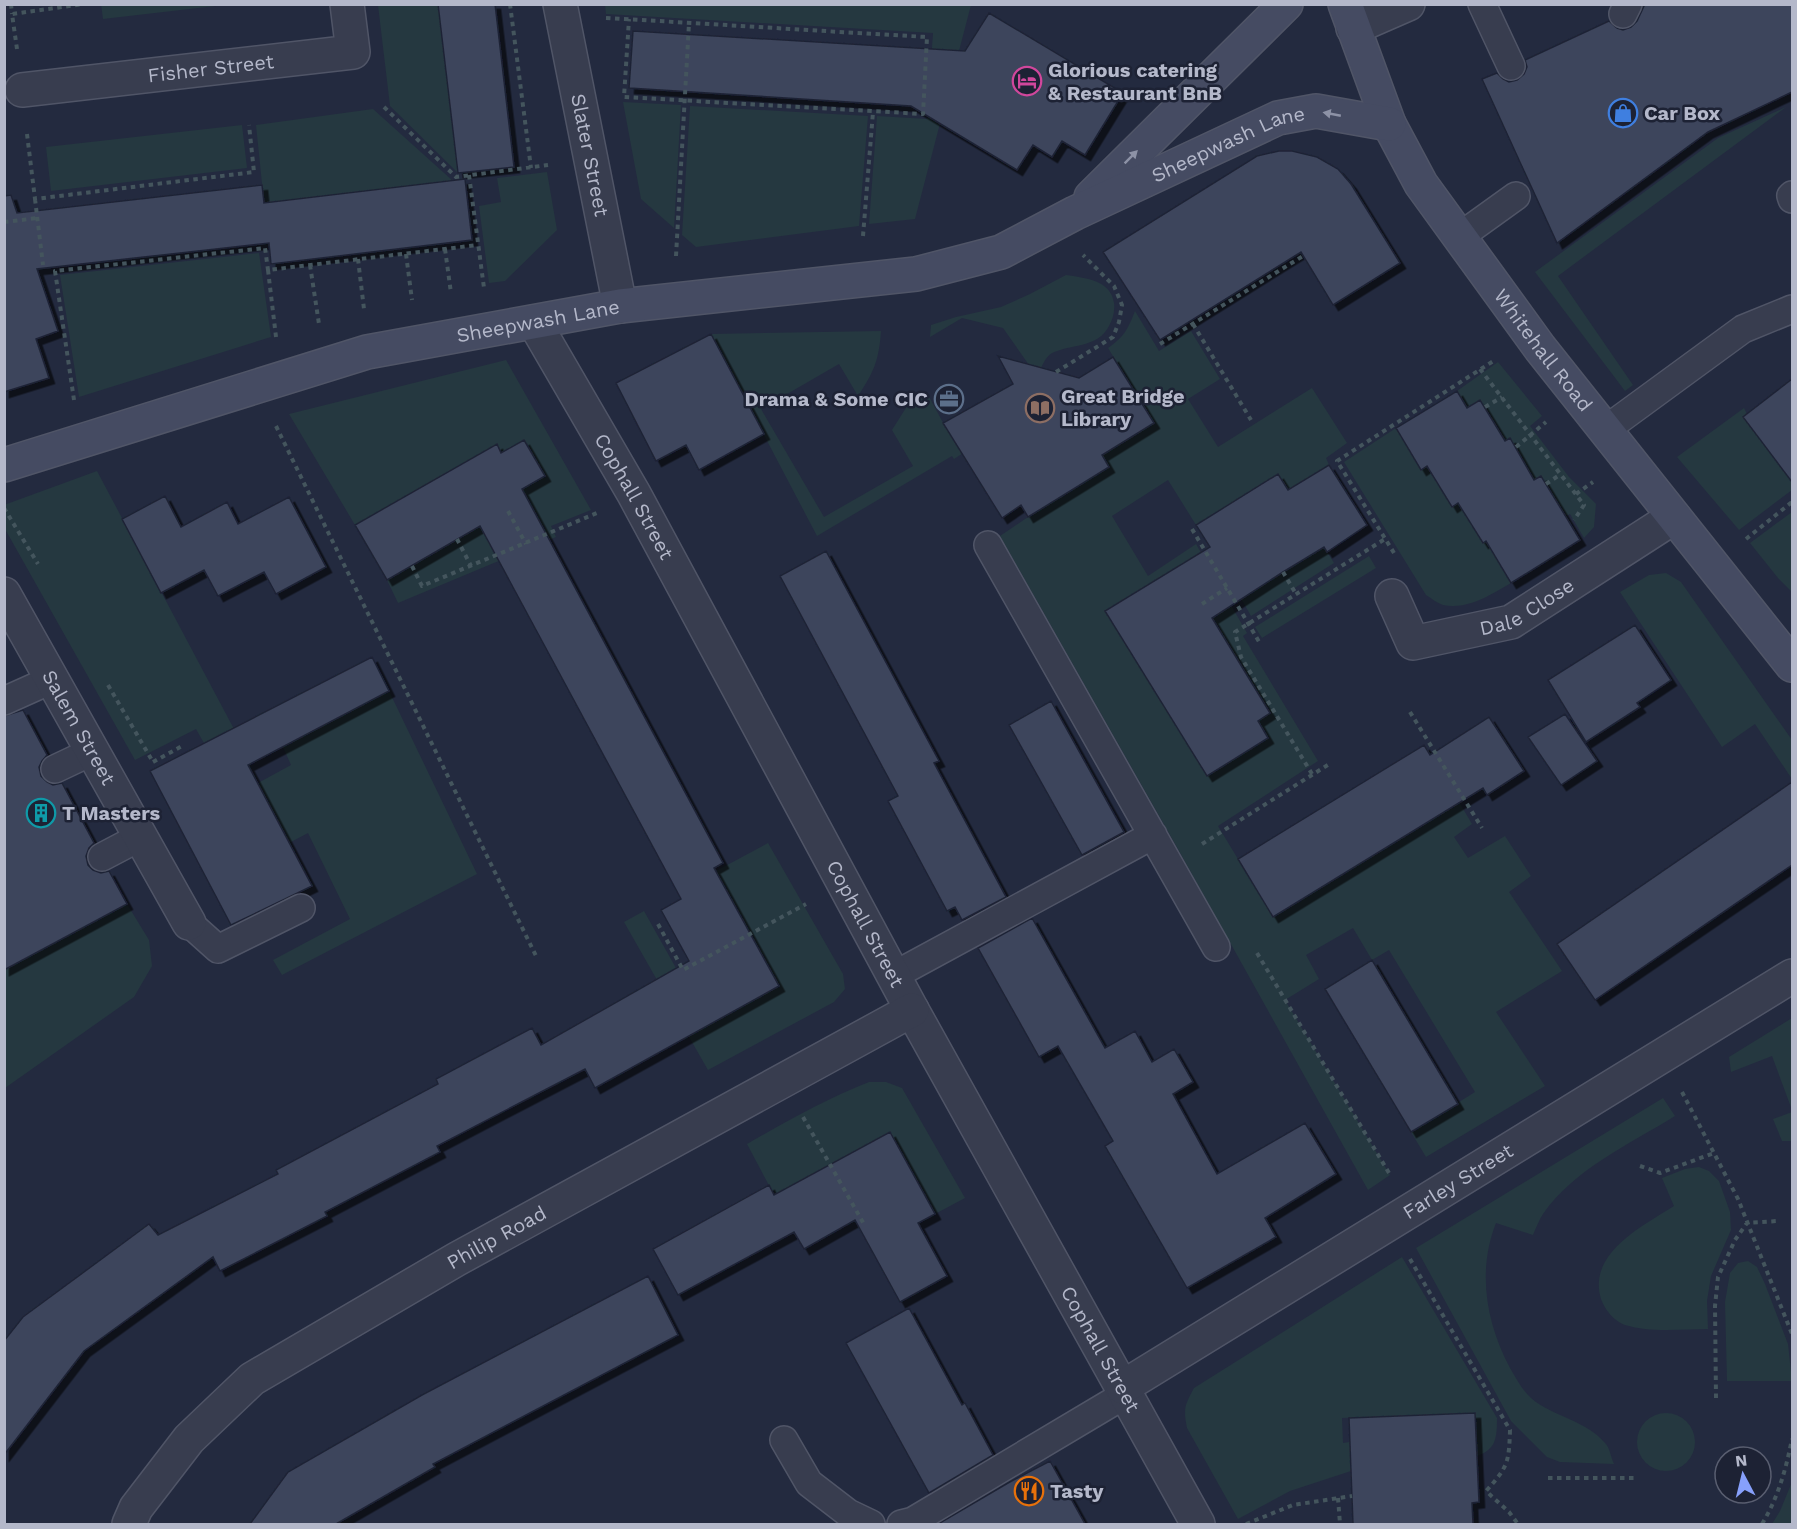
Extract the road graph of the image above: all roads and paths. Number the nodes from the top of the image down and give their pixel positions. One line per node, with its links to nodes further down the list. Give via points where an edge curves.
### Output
1 (11, 4): 9 (path)
2 (84, 4): 9 (path)
3 (348, 4): 15 (street, Fisher Street, via 353,52)
4 (510, 4): 22 (path)
5 (560, 4): 43 (street, Slater Street)
6 (1286, 4): 26 (main road, Sheepwash Lane, one-way to 6)
7 (1408, 4): 10 (street)
8 (1482, 4): 14 (lane)
9 (12, 14): 15 (path)
10 (1349, 16): 19 (main road, Whitehall Road)
11 (600, 18): 12 (path)
12 (628, 19): 13 (path); 16 (path, via 624,97)
13 (689, 23): 16 (path); 18 (path, via 927,37 923,114)
14 (1511, 66)
15 (22, 90): 25 (path)
16 (685, 100): 18 (path); 37 (path)
17 (384, 107): 23 (path, via 456,177)
18 (873, 112): 30 (path)
19 (1389, 124): 26 (main road, Sheepwash Lane, one-way to 26, via 1316,111 1278,118); 29 (main road, Whitehall Road, via 1421,184)
20 (249, 125): 25 (path, via 254,172)
21 (553, 164): 22 (path)
22 (531, 168): 23 (path)
23 (470, 175): 31 (path)
24 (1516, 196): 29 (lane)
25 (35, 199): 27 (path)
26 (1075, 213): 43 (main road, Sheepwash Lane, via 1001,252 916,274)
27 (38, 218): 28 (path); 38 (path)
28 (4, 222)
29 (1459, 237): 60 (main road, Whitehall Road)
30 (863, 238)
31 (478, 245): 32 (path); 41 (path)
32 (445, 249): 33 (path); 42 (path)
33 (405, 254): 36 (path); 44 (path)
34 (1081, 254): 54 (path, via 1114,286 1122,305 1119,322 1113,337)
35 (1303, 256): 48 (path)
36 (358, 259): 39 (path); 46 (path)
37 (676, 261)
38 (43, 265)
39 (310, 265): 40 (path); 49 (path)
40 (268, 270): 51 (path); 57 (path, via 265,248 55,271)
41 (484, 294)
42 (452, 300)
43 (620, 306): 47 (main road, Sheepwash Lane)
44 (412, 309)
45 (1792, 309): 60 (lane, via 1743,329)
46 (365, 311)
47 (534, 321): 55 (main road, Sheepwash Lane, via 367,352); 110 (street, Cophall Street, via 634,494)
48 (1192, 324): 50 (path); 59 (path)
49 (319, 334)
50 (1160, 344)
51 (278, 346)
52 (1499, 357): 53 (path)
53 (1480, 369): 56 (path); 74 (path, via 1337,461)
54 (1056, 372)
55 (256, 387): 63 (main road, Sheepwash Lane); 109 (path)
56 (1502, 397): 58 (path); 61 (path)
57 (75, 406)
58 (1485, 407)
59 (1251, 420)
60 (1605, 430): 71 (main road, Whitehall Road)
61 (1530, 434): 62 (path); 64 (path)
62 (1516, 447)
63 (4, 465)
64 (1561, 474): 66 (path); 67 (path)
65 (1602, 475): 67 (path)
66 (1546, 484)
67 (1576, 494): 72 (path, via 1584,505)
68 (1792, 502): 77 (path)
69 (508, 511): 76 (path)
70 (601, 511): 76 (path)
71 (1674, 517): 86 (street, Dale Close, via 1511,622 1413,643); 90 (main road, Whitehall Road)
72 (1574, 520)
73 (1192, 529): 83 (path)
74 (1385, 538): 79 (path); 85 (path)
75 (457, 539): 81 (path)
76 (526, 544): 81 (path)
77 (1738, 544)
78 (988, 545): 99 (lane)
79 (1395, 554)
80 (412, 566): 81 (path, via 422,586)
81 (471, 566)
82 (1283, 572): 85 (path)
83 (1227, 588): 87 (path); 88 (path)
84 (4, 594): 91 (street, Salem Street)
85 (1296, 594): 88 (path)
86 (1392, 596)
87 (1202, 604)
88 (1248, 623): 89 (path); 97 (path, via 1235,632 1242,657)
89 (1260, 645)
90 (1790, 655)
91 (53, 679): 92 (lane); 94 (street, Salem Street)
92 (4, 701)
93 (1410, 712): 98 (path)
94 (93, 751): 96 (lane); 100 (street, Salem Street)
95 (1331, 763): 97 (path)
96 (55, 769)
97 (1312, 774): 101 (path)
98 (1482, 828)
99 (1153, 835): 107 (lane); 110 (lane)
100 (141, 836): 102 (lane); 105 (street, Salem Street)
101 (1195, 849)
102 (102, 857)
103 (810, 902): 106 (path, via 683,970)
104 (301, 908): 105 (lane, via 218,949)
105 (189, 923)
106 (658, 924)
107 (1216, 947)
108 (1255, 950): 117 (path)
109 (537, 958)
110 (893, 976): 112 (street, Cophall Street)
111 (1792, 976): 123 (street, Farley Street)
112 (912, 1010): 123 (street, Cophall Street); 131 (street, Philip Road, via 457,1259 252,1379 189,1439 136,1508)
113 (1681, 1090): 115 (path)
114 (801, 1113): 120 (path)
115 (1714, 1153): 116 (path, via 1660,1173); 119 (path)
116 (1640, 1166)
117 (1390, 1175)
118 (1777, 1221): 119 (path)
119 (1747, 1223): 122 (path); 124 (path, via 1718,1277)
120 (865, 1226)
121 (1410, 1258): 137 (path, via 1510,1430 1504,1471 1486,1491)
122 (1792, 1334)
123 (1124, 1391): 133 (lane, via 913,1521); 134 (street, Cophall Street)
124 (1716, 1398)
125 (1792, 1439): 138 (path, via 1786,1469)
126 (784, 1440): 132 (lane, via 809,1484 848,1513)
127 (1548, 1478): 128 (path)
128 (1634, 1478)
129 (1352, 1496): 130 (path)
130 (1338, 1498): 135 (path, via 1293,1505); 136 (path)
131 (129, 1524)
132 (871, 1524)
133 (900, 1524)
134 (1198, 1524)
135 (1246, 1524)
136 (1340, 1524)
137 (1518, 1524)
138 (1762, 1524)

